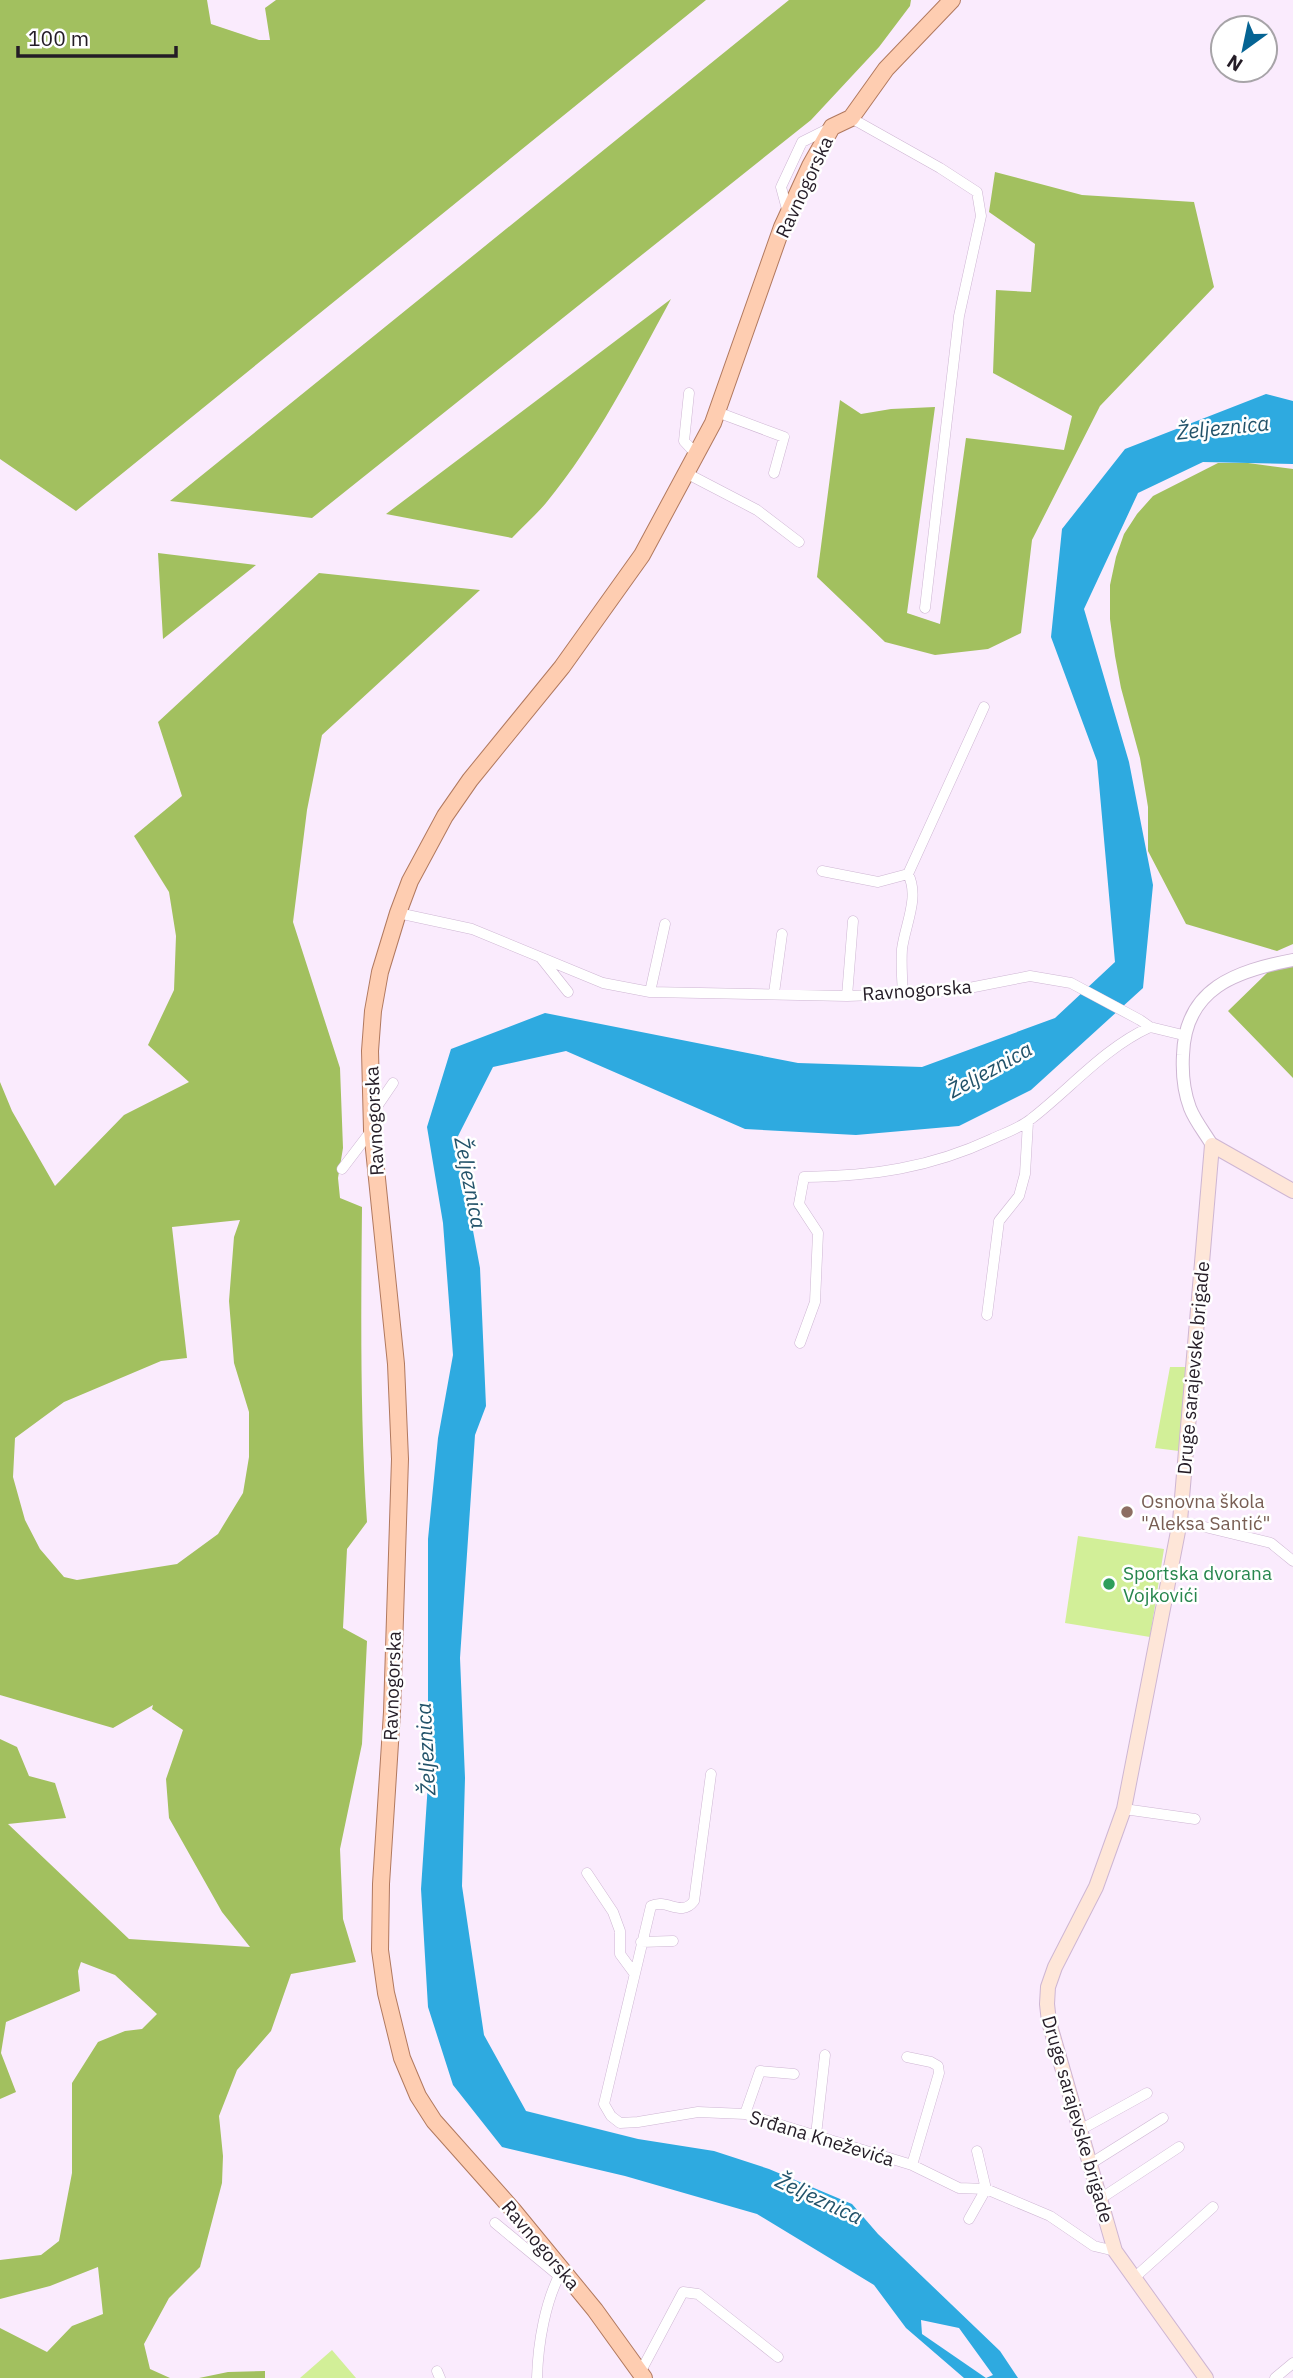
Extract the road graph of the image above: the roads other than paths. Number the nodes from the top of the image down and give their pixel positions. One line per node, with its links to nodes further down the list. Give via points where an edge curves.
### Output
1 (951, 0): 2 (main road, Ravnogorska, via 886,69)
2 (851, 118): 4 (main road, Ravnogorska, via 832,127 810,166); 9 (street, via 977,192 981,216 960,316)
3 (689, 393): 5 (street, via 684,442)
4 (717, 412): 5 (main road, Ravnogorska); 7 (street, via 784,436)
5 (696, 454): 6 (main road, Ravnogorska)
6 (686, 473): 8 (street, via 757,510); 13 (main road, Ravnogorska, via 642,555 562,667 445,816)
7 (774, 473)
8 (799, 542)
9 (925, 608)
10 (984, 707): 12 (street)
11 (822, 871): 12 (street, via 878,882)
12 (908, 874): 22 (street, via 913,896 902,949)
13 (398, 913): 17 (street, Ravnogorska, via 471,929); 28 (main road, Ravnogorska, via 373,1011)
14 (853, 920): 23 (street)
15 (665, 924): 20 (street)
16 (782, 934): 21 (street)
17 (541, 957): 19 (street); 20 (street, Ravnogorska, via 603,983)
18 (1293, 960): 25 (street, via 1246,972 1220,985 1201,1001)
19 (568, 992)
20 (650, 992): 21 (street, Ravnogorska)
21 (774, 993): 23 (street, Ravnogorska)
22 (903, 993): 23 (street, Ravnogorska); 24 (street, Ravnogorska, via 964,989 1030,976 1071,983)
23 (847, 996)
24 (1150, 1027): 25 (street, Ravnogorska); 27 (street, via 1132,1035)
25 (1183, 1035): 29 (street, via 1184,1085 1191,1109)
26 (393, 1083): 28 (street, via 376,1108 377,1125)
27 (1028, 1122): 32 (street, via 1025,1174 1019,1196 999,1221); 33 (street, via 964,1152 901,1170 855,1177 804,1177 799,1204 818,1233 815,1303)
28 (372, 1130): 30 (street); 61 (main road, Ravnogorska, via 396,1364 400,1459 381,1884 380,1950 386,1993 402,2058 418,2096)
29 (1212, 1145): 31 (main road); 34 (main road, Druge sarajevske brigade)
30 (342, 1169)
31 (1293, 1191)
32 (987, 1315)
33 (800, 1343)
34 (1180, 1521): 35 (street, via 1271,1543); 37 (main road, Druge sarajevske brigade)
35 (1292, 1558)
36 (711, 1774): 41 (street, Srđana Kneževića, via 694,1901 683,1910 659,1903 651,1906)
37 (1124, 1809): 38 (street); 49 (main road, Druge sarajevske brigade, via 1096,1887 1048,1987 1049,2022)
38 (1195, 1819)
39 (587, 1873): 42 (street, via 613,1912 620,1930 620,1954)
40 (673, 1941): 41 (street)
41 (641, 1942): 42 (street, Srđana Kneževića)
42 (634, 1973): 47 (street, Srđana Kneževića, via 604,2104 611,2116 620,2123 698,2112)
43 (825, 2055): 50 (street)
44 (907, 2057): 54 (street, via 932,2062 939,2073)
45 (794, 2074): 47 (street, via 760,2071)
46 (1147, 2093): 49 (street)
47 (745, 2114): 50 (street, Srđana Kneževića)
48 (1163, 2118): 53 (street)
49 (1080, 2130): 53 (main road, Druge sarajevske brigade)
50 (816, 2135): 54 (street, Srđana Kneževića)
51 (1179, 2147): 56 (street)
52 (977, 2151): 55 (street)
53 (1090, 2164): 56 (main road, Druge sarajevske brigade)
54 (912, 2165): 55 (street, Srđana Kneževića, via 960,2188)
55 (986, 2189): 58 (street); 60 (street, Srđana Kneževića, via 1050,2216 1094,2246)
56 (1100, 2199): 60 (main road, Druge sarajevske brigade)
57 (1213, 2207): 62 (street)
58 (969, 2219)
59 (495, 2223): 61 (street)
60 (1115, 2251): 62 (main road, Druge sarajevske brigade)
61 (560, 2273): 65 (main road, Ravnogorska, via 595,2309); 66 (street, via 552,2289)
62 (1134, 2278): 67 (main road, Druge sarajevske brigade)
63 (778, 2357): 65 (street, via 698,2294 683,2292)
64 (1293, 2362): 68 (street)
65 (643, 2375)
66 (537, 2378)
67 (1206, 2378)
68 (1276, 2378)

